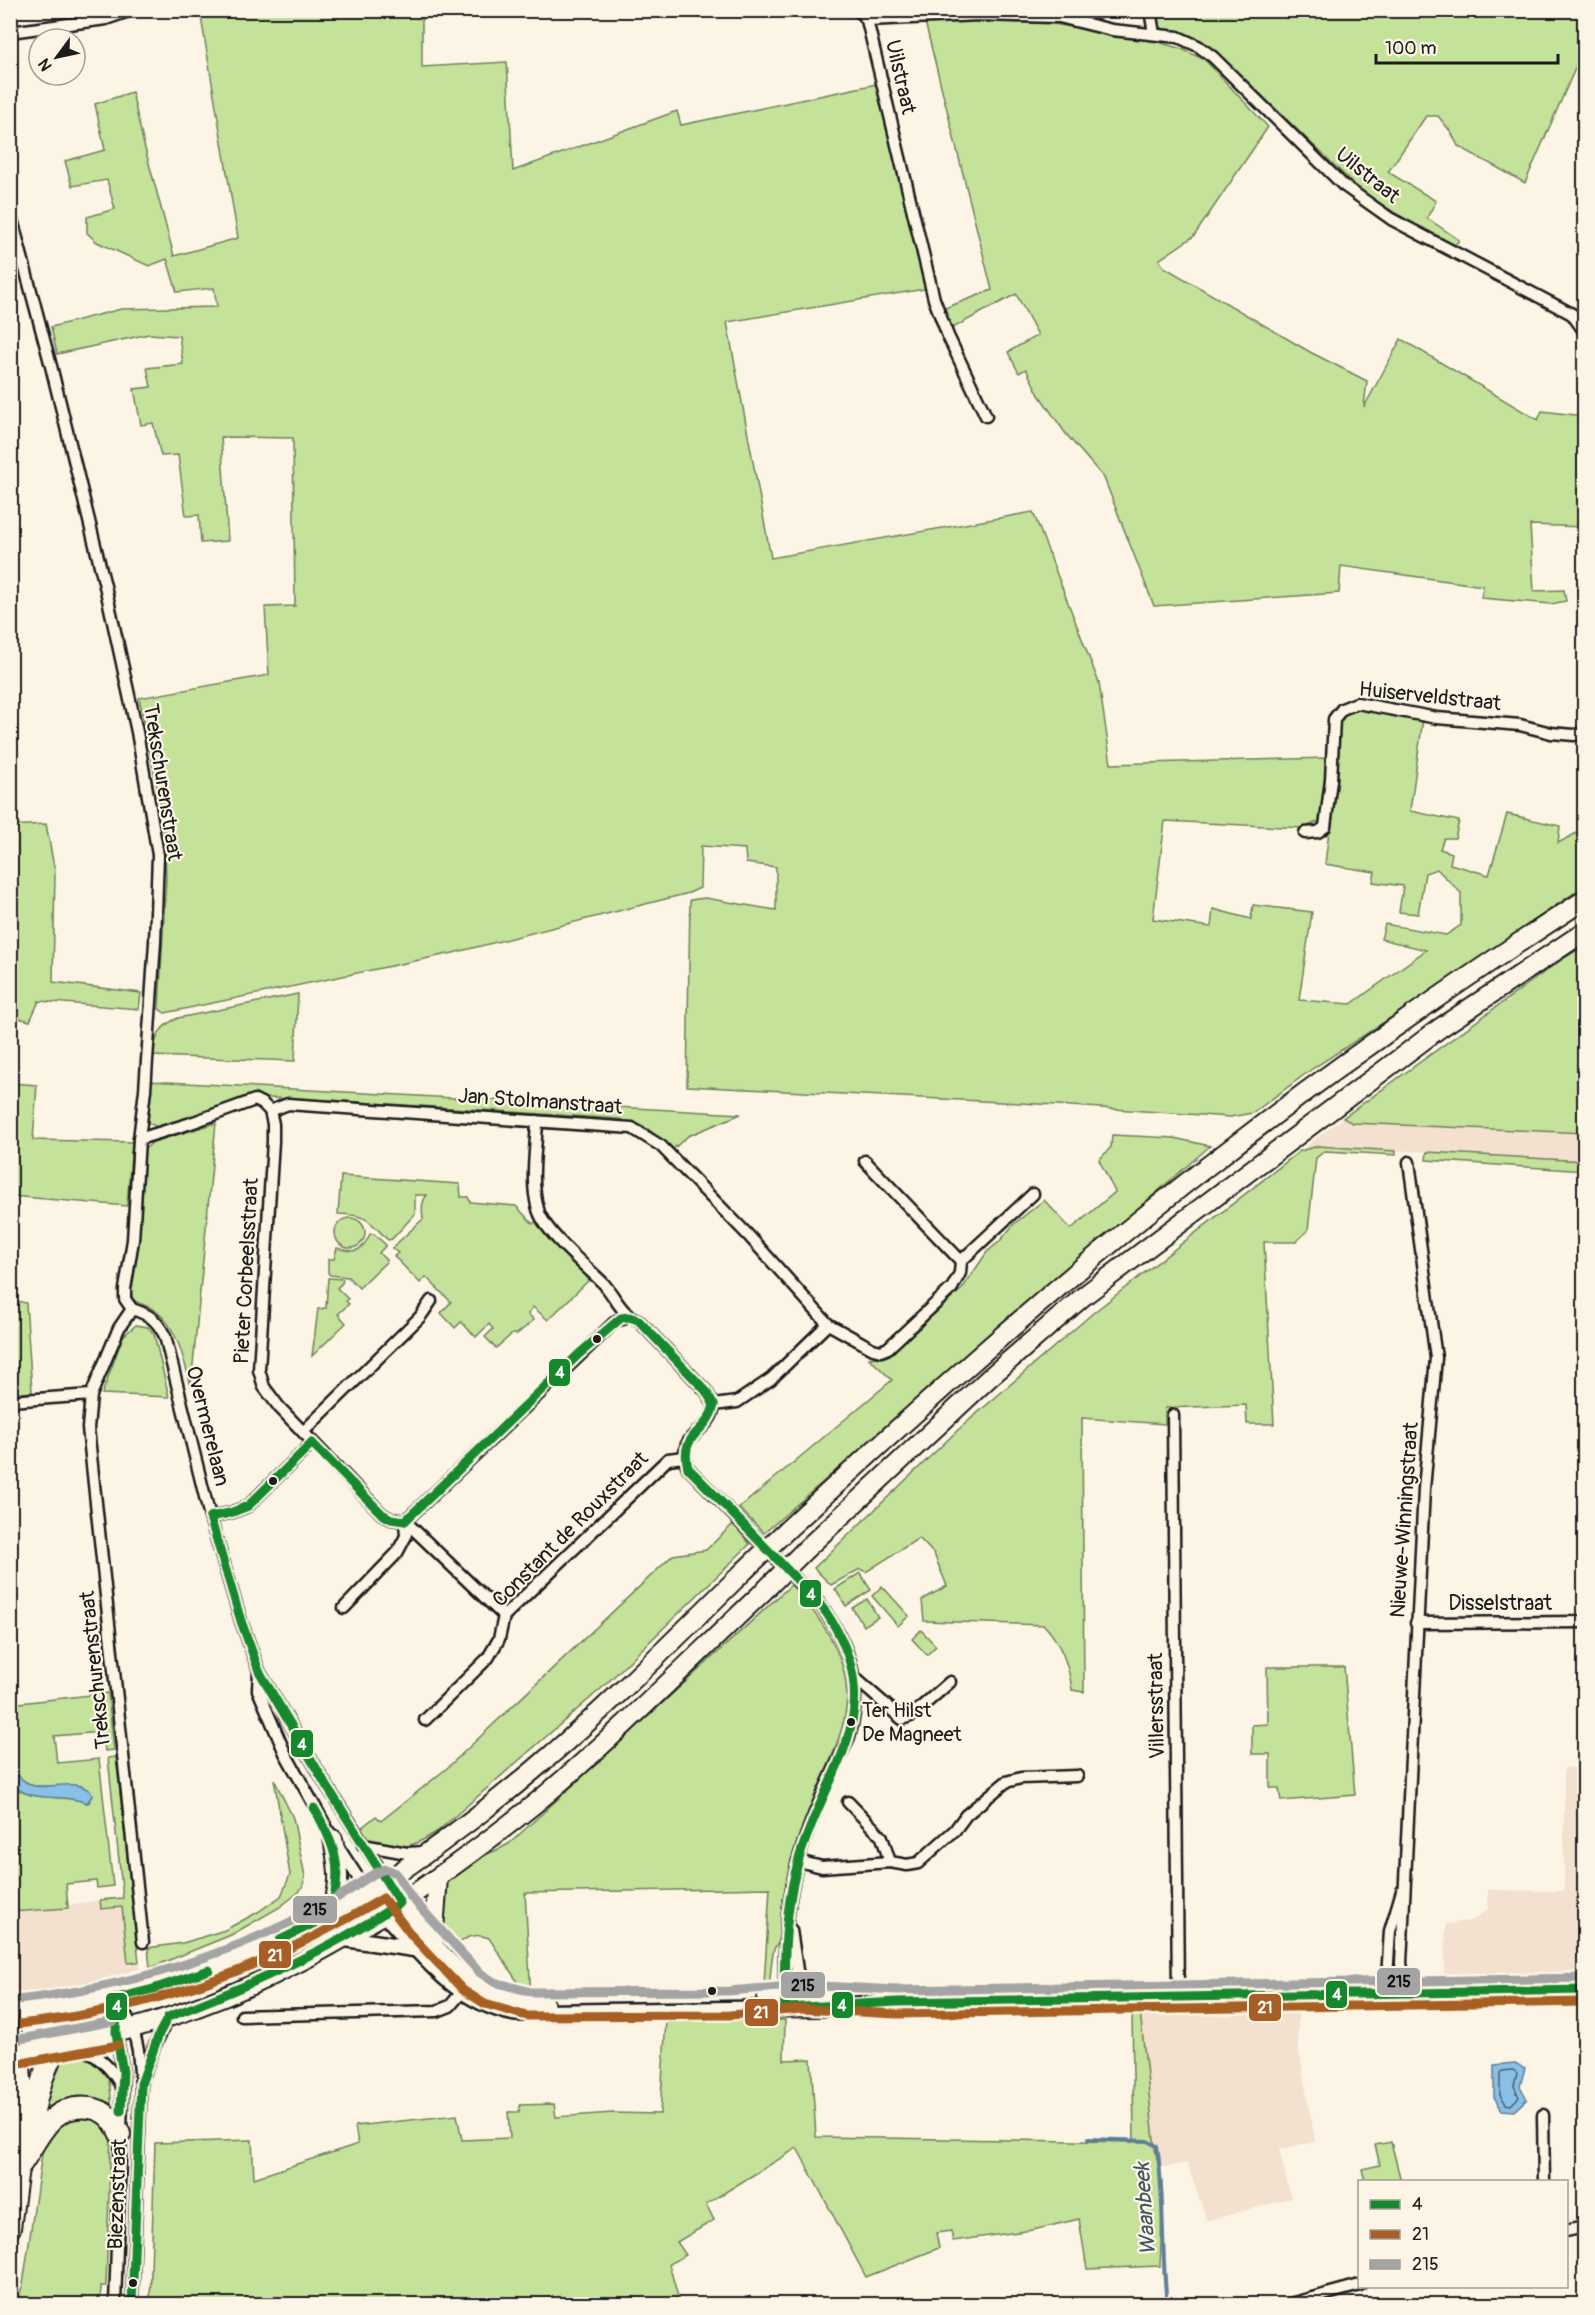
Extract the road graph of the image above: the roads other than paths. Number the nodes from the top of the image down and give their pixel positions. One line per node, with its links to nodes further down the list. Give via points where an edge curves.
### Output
1 (132, 10): 5 (street, via 106,19)
2 (858, 10): 4 (street)
3 (1150, 10): 6 (street)
4 (867, 20): 6 (street, Uilstraat, via 979,15 1059,17 1112,30); 9 (street, Uilstraat, via 934,299)
5 (10, 32)
6 (1154, 34): 8 (street, Uilstraat, via 1178,37 1213,57 1343,184 1391,219 1572,314)
7 (10, 212): 16 (street, Trekschurenstraat, via 108,601 137,732 158,855)
8 (1583, 324)
9 (986, 416)
10 (1584, 733): 11 (street, Huiserveldstraat, via 1551,733 1520,725 1437,718 1357,703 1341,709 1334,719 1324,827)
11 (1305, 833)
12 (1584, 900): 46 (main road, bridge, via 1299,1096 1057,1289 788,1529 623,1690 537,1767)
13 (1584, 932): 49 (main road, bridge, via 1440,1028 1085,1294 989,1378 644,1706 544,1796)
14 (270, 1111): 15 (street, Jan Stolmanstraat, via 288,1104); 16 (street, Jan Stolmanstraat, via 255,1100); 29 (street, Pieter Corbeelsstraat, via 273,1141 259,1370 264,1387)
15 (537, 1121): 23 (street, via 538,1211 546,1225 606,1287); 24 (street, Jan Stolmanstraat, via 632,1128 661,1146)
16 (139, 1139): 22 (street, Trekschurenstraat, via 133,1240 125,1289 125,1299)
17 (865, 1161): 20 (street)
18 (1409, 1162): 37 (street, Nieuwe-Winningstraat, via 1436,1358)
19 (1033, 1194): 20 (street, Jan Stolmanstraat)
20 (961, 1262): 24 (street, Jan Stolmanstraat, via 957,1282 888,1348 873,1348)
21 (431, 1301): 29 (street, via 420,1317)
22 (132, 1308): 25 (street, Trekschurenstraat, via 119,1328); 32 (street, Overmerelaan, via 158,1322 165,1336)
23 (629, 1317): 27 (street, via 638,1320 706,1391); 33 (street, via 616,1321)
24 (828, 1324): 27 (street, via 771,1379 738,1402)
25 (91, 1395): 26 (street); 58 (street, Trekschurenstraat, via 88,1428)
26 (10, 1401)
27 (714, 1405): 31 (street, Constant de Rouxstraat, via 711,1416 686,1444)
28 (1173, 1415): 64 (street, Villersstraat)
29 (303, 1432): 30 (street, Pieter Corbeelsstraat)
30 (312, 1443): 32 (street, via 248,1506); 33 (street, Pieter Corbeelsstraat, via 382,1514)
31 (684, 1457): 35 (street, Constant de Rouxstraat, via 668,1460); 39 (street, Constant de Rouxstraat, via 688,1468 819,1603 836,1626)
32 (210, 1517): 38 (street, Overmerelaan)
33 (405, 1521): 34 (street, via 406,1536 398,1553); 35 (street, Pieter Corbeelsstraat)
34 (344, 1608)
35 (504, 1616): 41 (street, Constant de Rouxstraat, via 499,1639 488,1658)
36 (1584, 1622): 37 (street, Disselstraat)
37 (1416, 1623): 51 (street, Nieuwe-Winningstraat)
38 (259, 1671): 44 (street, Overmerelaan, via 258,1690 277,1738); 45 (street, Overmerelaan)
39 (855, 1678): 40 (street, via 902,1719); 47 (street, Constant de Rouxstraat, via 849,1737)
40 (950, 1682)
41 (425, 1720)
42 (1077, 1776): 48 (street, via 1005,1782 918,1863)
43 (848, 1802): 48 (street, via 882,1838)
44 (333, 1839): 52 (street, Overmerelaan); 55 (main road, via 339,1874)
45 (363, 1845): 46 (street, via 407,1853); 50 (street, Overmerelaan)
46 (429, 1852): 50 (main road)
47 (798, 1861): 48 (street, via 822,1867); 56 (street, Constant de Rouxstraat)
48 (890, 1862)
49 (438, 1877): 53 (main road); 59 (main road)
50 (387, 1881): 52 (main road); 53 (main road)
51 (1404, 1882): 62 (street, Nieuwe-Winningstraat, via 1390,1931); 63 (street, Nieuwe-Winningstraat, via 1401,1963)
52 (369, 1893): 54 (main road); 55 (main road)
53 (400, 1903): 54 (main road); 59 (main road)
54 (385, 1914): 57 (main road); 59 (main road)
55 (328, 1916): 65 (main road, via 213,1970)
56 (789, 1917): 66 (street); 67 (street, Constant de Rouxstraat)
57 (342, 1938): 59 (main road); 70 (main road, via 269,1976)
58 (143, 1942)
59 (425, 1946): 60 (main road)
60 (467, 1987): 67 (main road, via 483,2004 515,2013); 69 (street, via 450,2006 438,2011)
61 (1584, 1989): 63 (main road)
62 (1386, 1993): 63 (main road); 64 (main road)
63 (1406, 1993)
64 (1178, 1997): 66 (main road)
65 (117, 1998): 68 (main road); 72 (street, Biezenstraat); 72 (street, Biezenstraat)
66 (802, 2002): 67 (main road)
67 (785, 2003)
68 (10, 2013)
69 (242, 2016)
70 (168, 2017): 72 (main road); 75 (street, Biezenstraat)
71 (10, 2028): 74 (main road)
72 (125, 2030): 73 (main road); 75 (street, Biezenstraat, via 138,2050); 76 (street, Biezenstraat)
73 (66, 2043): 74 (main road); 76 (street, via 104,2062); 79 (highway, via 42,2075 32,2130)
74 (15, 2052): 79 (highway, via 24,2123)
75 (141, 2084): 86 (street, Biezenstraat)
76 (122, 2090): 78 (street, Biezenstraat)
77 (1543, 2115): 80 (street)
78 (120, 2134): 79 (highway, via 116,2124 102,2112 69,2109 43,2129); 85 (street, Biezenstraat)
79 (19, 2168): 82 (highway)
80 (1544, 2180)
81 (1584, 2227): 83 (street)
82 (10, 2228)
83 (1568, 2231)
84 (1358, 2284): 87 (street)
85 (115, 2304)
86 (132, 2304)
87 (1290, 2304)

